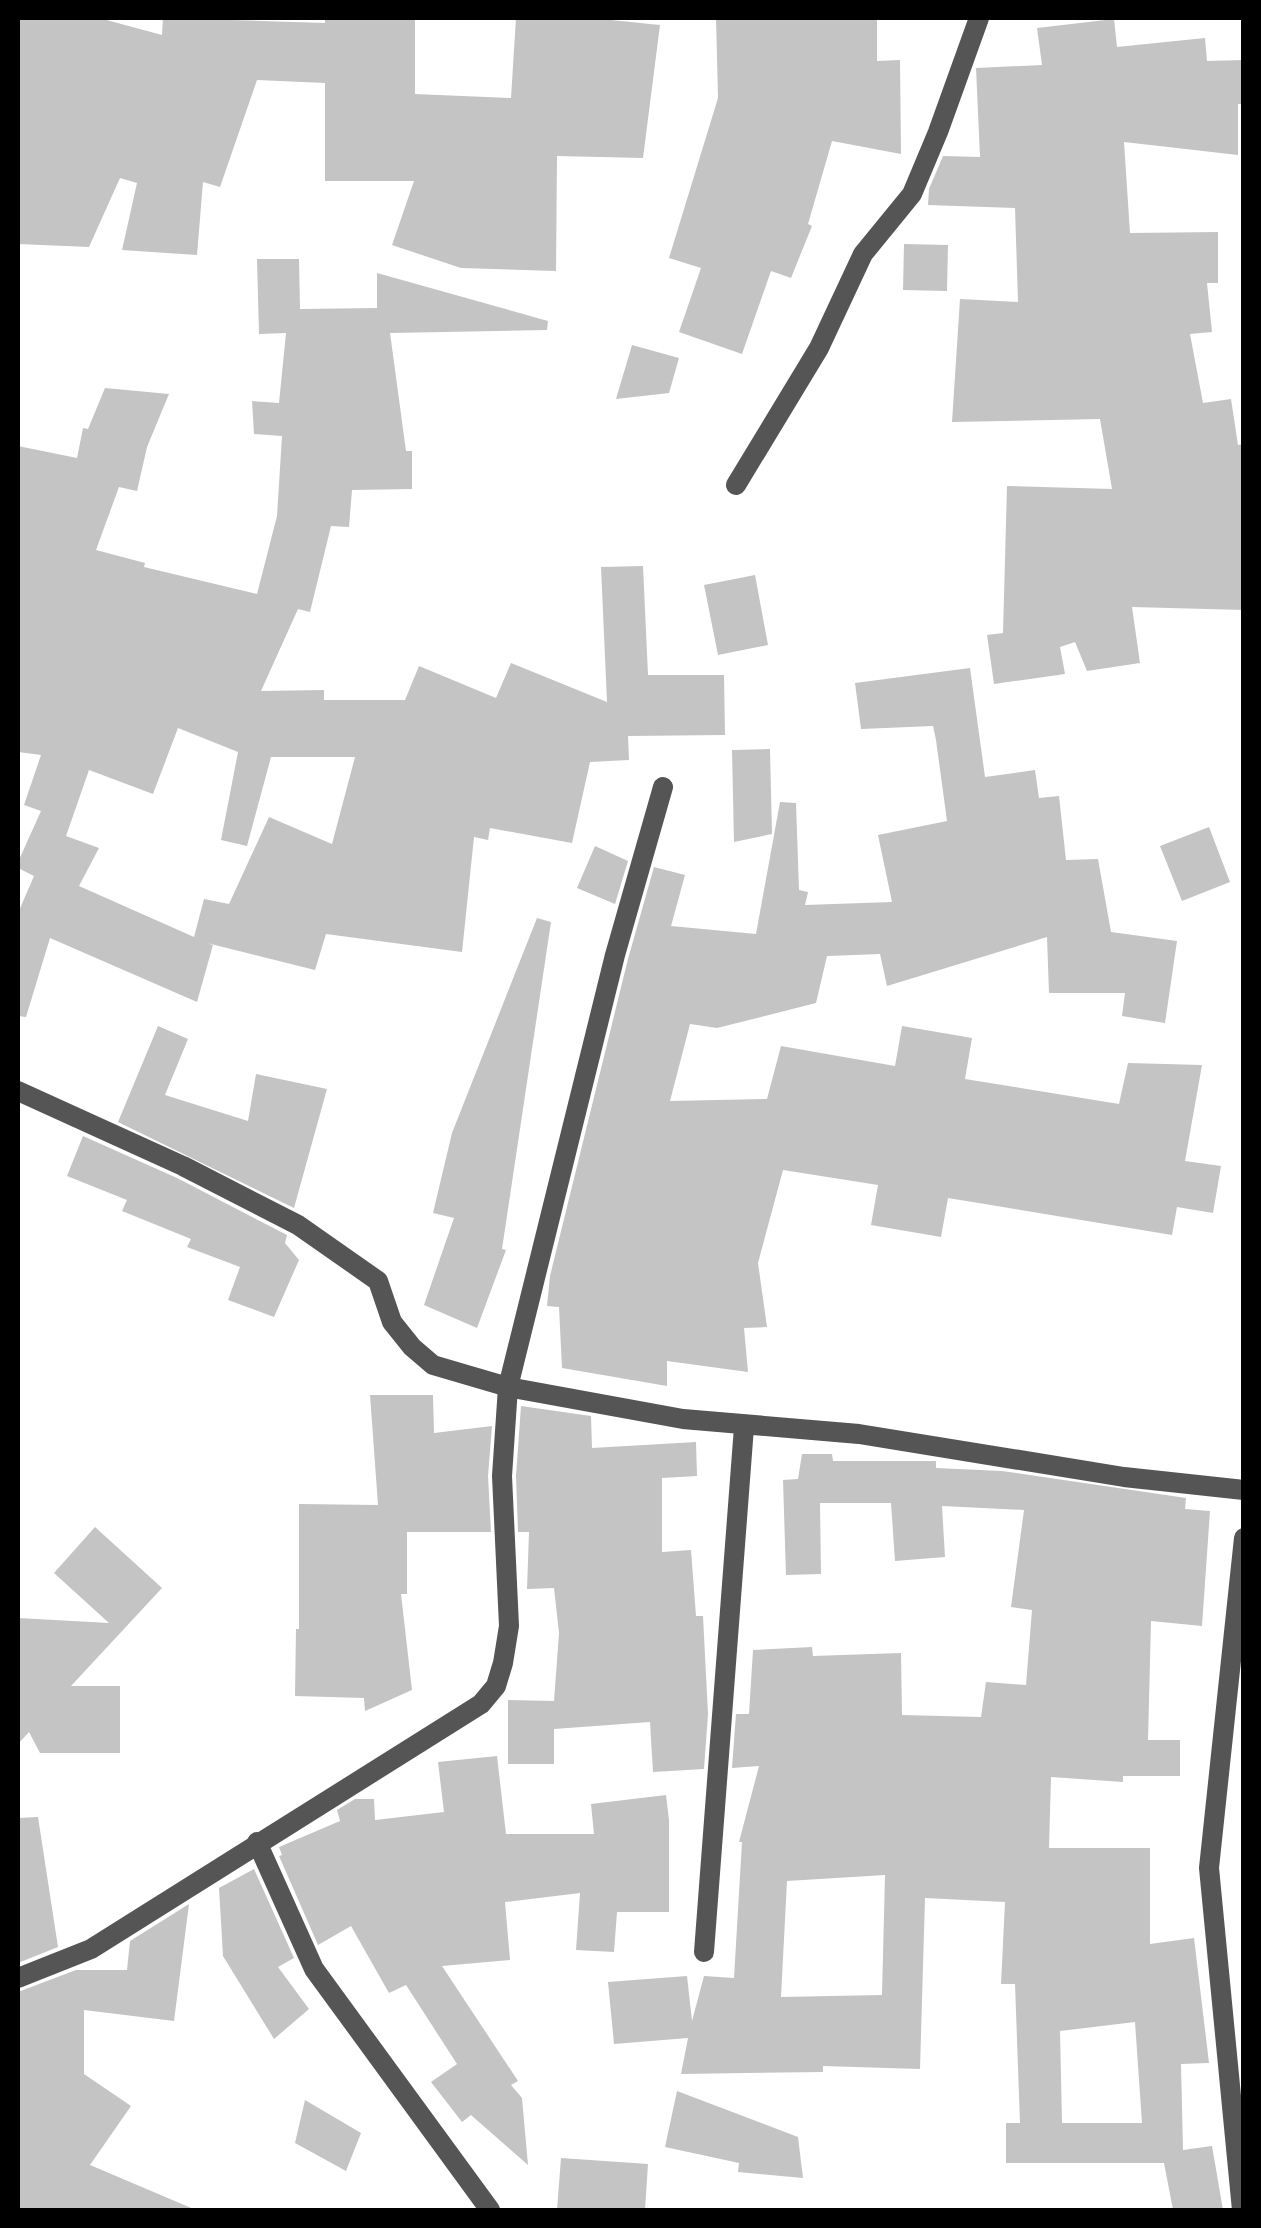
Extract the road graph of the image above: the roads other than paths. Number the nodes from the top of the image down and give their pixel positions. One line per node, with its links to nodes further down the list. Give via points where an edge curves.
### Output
1 (978, 18): 2 (street, via 912,194 864,254 819,348)
2 (736, 485)
3 (662, 786): 5 (street)
4 (18, 1092): 5 (street, via 298,1225 378,1281 392,1322 433,1365)
5 (508, 1387): 6 (street); 10 (street, via 502,1476 509,1626 496,1686 481,1704)
6 (744, 1427): 7 (street, via 859,1434); 11 (street)
7 (1244, 1490)
8 (1244, 1538): 9 (street)
9 (1242, 1572): 14 (street, via 1209,1868)
10 (257, 1842): 12 (street, via 91,1949); 13 (street, via 314,1969)
11 (704, 1952)
12 (18, 1978)
13 (490, 2210)
14 (1242, 2210)

